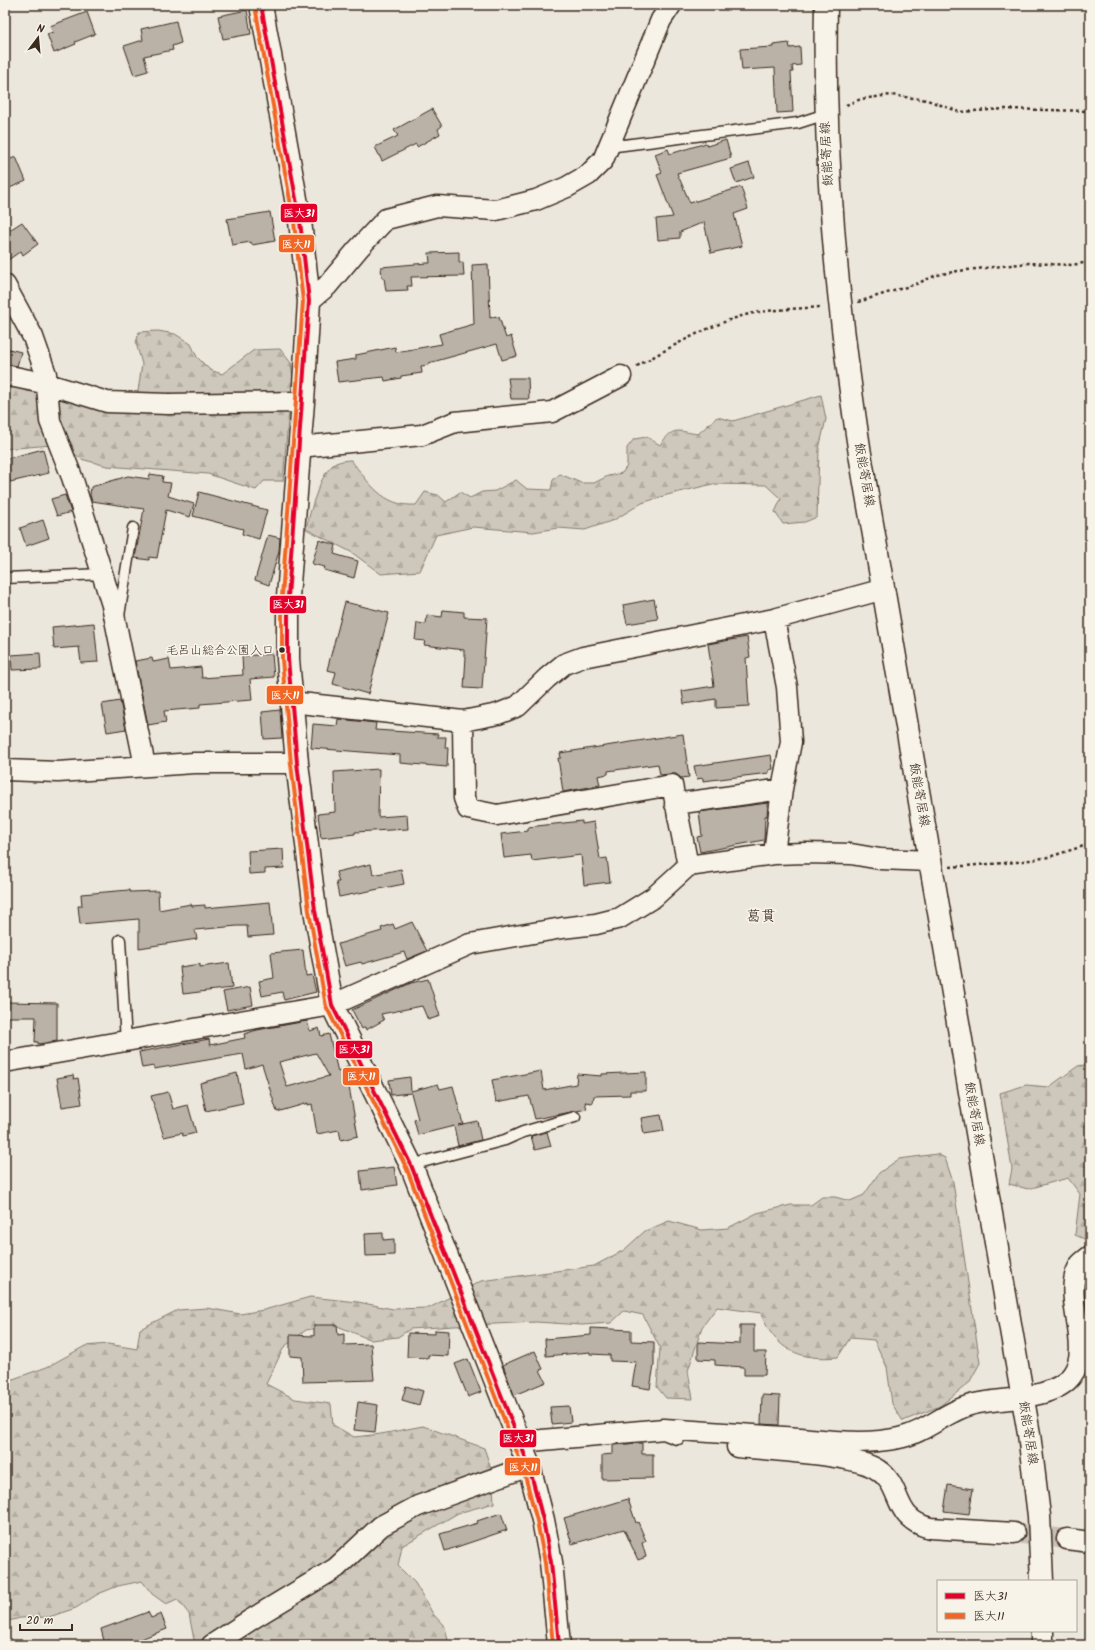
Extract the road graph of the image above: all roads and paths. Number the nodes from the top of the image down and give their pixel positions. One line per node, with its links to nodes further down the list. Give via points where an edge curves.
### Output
1 (261, 5): 9 (main road, via 300,221)
2 (671, 5): 6 (street, via 661,20)
3 (826, 5): 5 (main road, 飯能寄居線)
4 (1090, 111): 5 (path, via 1004,108 960,112 927,100 890,95 861,99)
5 (826, 114): 6 (lane, via 798,123); 20 (main road, 飯能寄居線, via 830,206 845,354)
6 (608, 147): 9 (street, via 603,160 588,175 536,200 496,210 437,206 386,219 327,286)
7 (1090, 262): 10 (path, via 1072,265 1029,263 937,275)
8 (5, 284): 14 (street, via 33,338)
9 (309, 301): 15 (main road)
10 (856, 302)
11 (824, 306): 13 (path, via 746,315 719,324 672,346)
12 (5, 375): 14 (street)
13 (621, 376): 16 (street, via 552,412 455,422 422,435)
14 (48, 384): 15 (street, via 107,402); 18 (street, via 50,421 72,477)
15 (303, 402): 16 (main road)
16 (299, 447): 23 (main road, via 288,597)
17 (133, 528): 22 (lane)
18 (103, 574): 19 (lane); 22 (street)
19 (5, 578)
20 (884, 589): 21 (street); 32 (main road, 飯能寄居線)
21 (774, 619): 24 (street, via 583,657 564,664 518,706 498,714); 28 (street, via 787,687 791,742)
22 (116, 628): 26 (street)
23 (291, 702): 24 (street); 25 (main road)
24 (463, 721): 29 (street, via 464,798 468,809 497,815 672,786)
25 (297, 763): 26 (street); 35 (main road, via 315,910)
26 (145, 766): 27 (street, via 58,772)
27 (5, 770)
28 (782, 789): 29 (street); 31 (street)
29 (675, 804): 33 (street)
30 (1090, 844): 32 (path, via 1049,857 1017,862)
31 (774, 854): 32 (street, via 851,854); 33 (street)
32 (931, 865): 41 (main road, 飯能寄居線)
33 (688, 866): 35 (street, via 654,897 620,918 470,944)
34 (120, 940): 36 (lane)
35 (332, 1005): 36 (street); 39 (main road)
36 (126, 1042): 37 (street)
37 (5, 1062)
38 (575, 1117): 39 (lane, via 505,1140)
39 (411, 1165): 43 (main road)
40 (1090, 1256): 41 (street, via 1079,1265 1073,1282 1080,1353 1077,1368 1063,1385)
41 (1022, 1397): 42 (street, via 964,1406 910,1436 881,1442 847,1442); 48 (main road, 飯能寄居線, via 1037,1493)
42 (664, 1429): 43 (street); 45 (street, via 701,1443 827,1456 863,1463 877,1469 889,1479 905,1513 911,1521 920,1526)
43 (520, 1442): 44 (main road)
44 (529, 1466): 50 (street, via 418,1506 380,1526 336,1568); 51 (main road, via 551,1562)
45 (1014, 1534)
46 (1067, 1539): 47 (street)
47 (1090, 1542)
48 (1042, 1580)
49 (1042, 1632): 52 (main road)
50 (212, 1645)
51 (558, 1645)
52 (1042, 1645)

